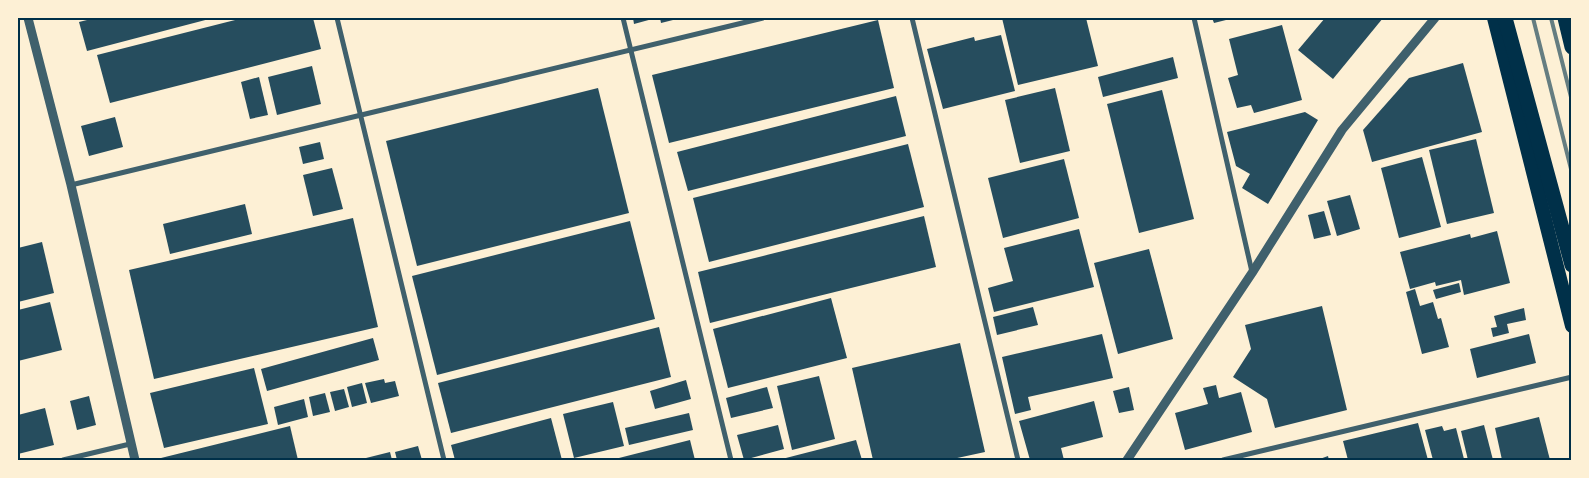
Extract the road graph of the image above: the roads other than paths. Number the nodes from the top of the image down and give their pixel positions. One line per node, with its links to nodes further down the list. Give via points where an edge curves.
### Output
1 (28, 18): 14 (street)
2 (337, 18): 13 (street)
3 (623, 18): 12 (street)
4 (764, 18): 12 (street)
5 (912, 18): 24 (street)
6 (1194, 18): 16 (street)
7 (1435, 18): 16 (street, via 1342,130)
8 (1494, 18): 17 (highway)
9 (1506, 18): 15 (highway)
10 (1565, 18): 11 (highway)
11 (1572, 47)
12 (631, 49): 13 (street); 23 (street)
13 (361, 114): 14 (street); 22 (street)
14 (71, 185): 19 (street)
15 (1572, 265)
16 (1252, 273): 25 (street)
17 (1572, 326)
18 (1572, 377): 26 (street)
19 (130, 444): 20 (street); 21 (street)
20 (63, 460)
21 (135, 460)
22 (444, 460)
23 (732, 460)
24 (1018, 460)
25 (1126, 460)
26 (1223, 460)

